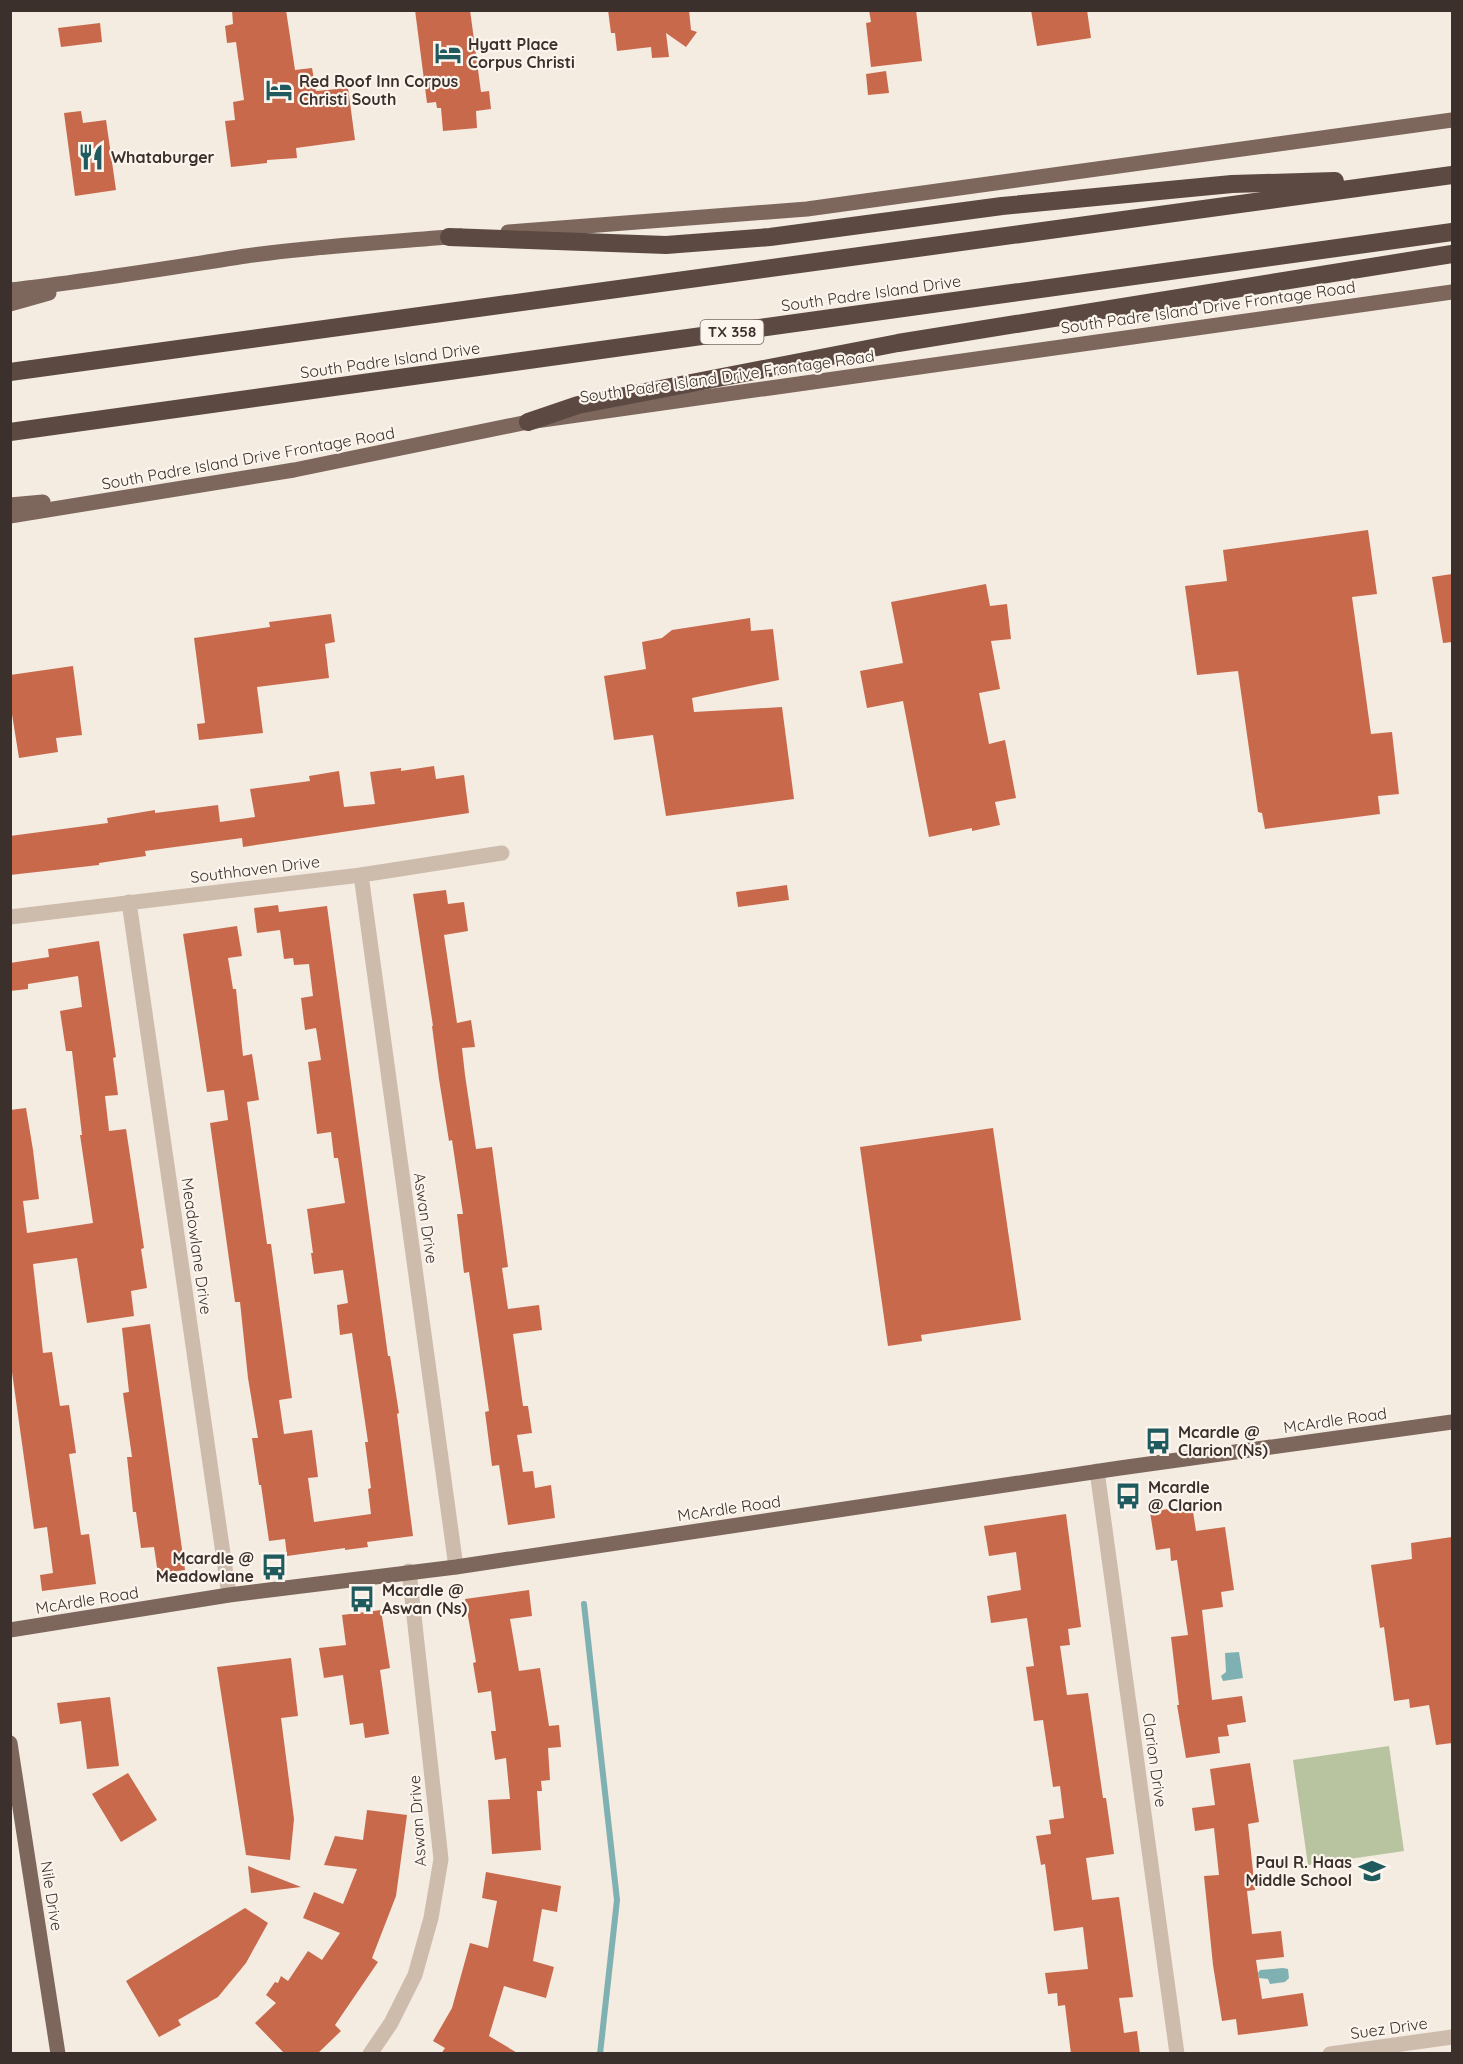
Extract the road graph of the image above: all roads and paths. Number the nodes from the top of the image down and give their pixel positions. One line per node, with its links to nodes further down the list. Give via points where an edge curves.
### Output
1 (1452, 120): 5 (main road, via 807,209)
2 (1452, 175): 3 (highway)
3 (1427, 179): 5 (highway, via 1232,184 1002,206 770,237 666,245); 11 (highway)
4 (1452, 232): 13 (highway, South Padre Island Drive / TX 358)
5 (449, 237): 7 (main road, via 247,256)
6 (1452, 254): 12 (highway, via 898,343 578,405)
7 (92, 281): 8 (main road); 10 (main road)
8 (10, 290)
9 (1452, 292): 12 (main road, South Padre Island Drive Frontage Road)
10 (10, 304)
11 (10, 372)
12 (528, 422): 14 (main road, South Padre Island Drive Frontage Road, via 294,470)
13 (10, 432)
14 (99, 503): 15 (main road); 16 (main road, South Padre Island Drive Frontage Road)
15 (10, 505)
16 (10, 516)
17 (502, 853): 18 (street, Southhaven Drive)
18 (361, 875): 19 (street, Southhaven Drive); 23 (street, Aswan Drive)
19 (129, 902): 20 (street, Southhaven Drive); 25 (street, Meadowlane Drive)
20 (10, 917)
21 (1452, 1422): 22 (main road, McArdle Road)
22 (1097, 1471): 23 (main road, McArdle Road); 32 (street, Clarion Drive)
23 (456, 1567): 24 (main road, McArdle Road)
24 (409, 1571): 25 (main road, McArdle Road); 31 (street, Aswan Drive, via 441,1859 431,1918 415,1974 391,2023)
25 (229, 1595): 26 (main road, McArdle Road)
26 (10, 1630)
27 (10, 1743): 30 (main road, Nile Drive)
28 (1452, 2037): 29 (street, Suez Drive)
29 (1436, 2047): 33 (street, Suez Drive)
30 (58, 2054)
31 (370, 2054)
32 (1177, 2054)
33 (1330, 2054)

